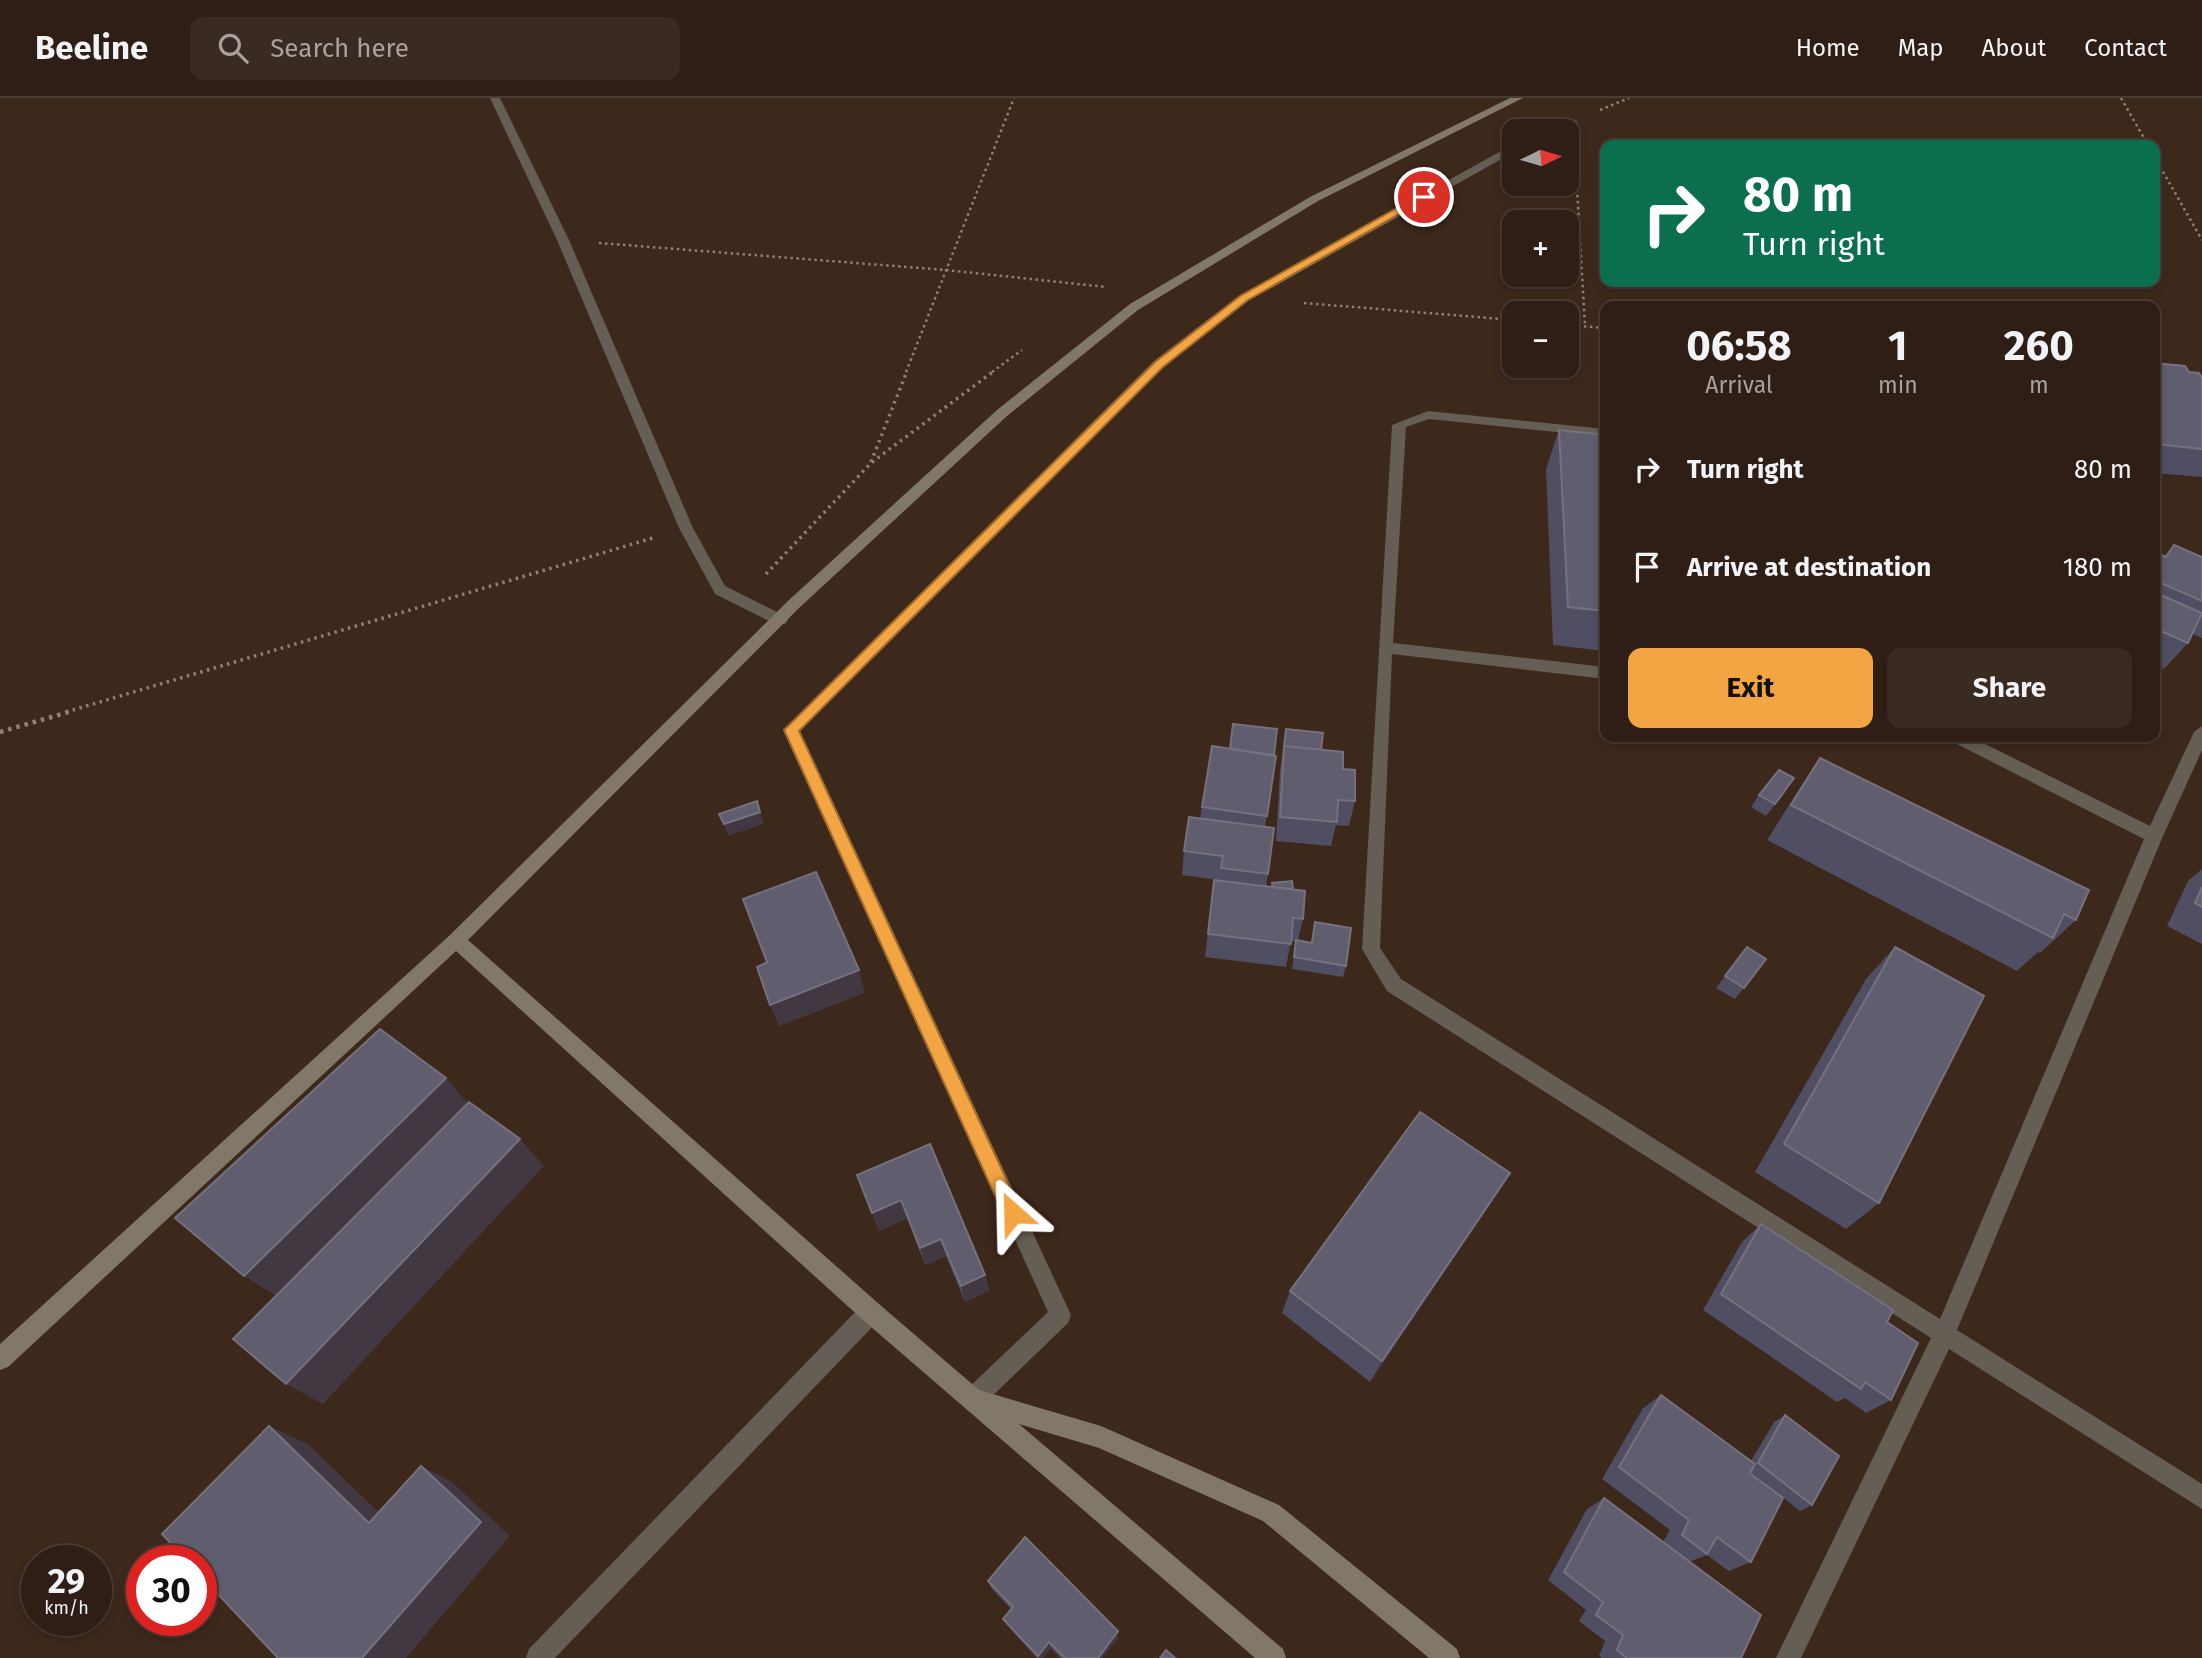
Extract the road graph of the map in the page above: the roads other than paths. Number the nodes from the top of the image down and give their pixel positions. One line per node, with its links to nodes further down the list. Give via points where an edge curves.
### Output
1 (495, 98): 5 (street, via 563,240 687,528 720,590)
2 (1518, 98): 5 (street, via 1314,200 1135,307 1003,413)
3 (1502, 153): 15 (street, via 1244,298 1159,364 791,730 1060,1315)
4 (1600, 432): 6 (street, via 1428,415 1399,425)
5 (780, 620): 11 (street)
6 (1384, 648): 7 (street); 13 (street, via 1371,949 1394,985)
7 (1600, 672)
8 (2202, 732): 10 (street)
9 (1966, 742): 10 (street)
10 (2154, 836): 13 (street)
11 (456, 940): 12 (street); 14 (street)
12 (871, 1312): 15 (street); 17 (street)
13 (1945, 1333): 16 (street); 20 (street)
14 (0, 1359)
15 (973, 1399): 18 (street); 19 (street, via 1101,1437 1271,1513)
16 (2202, 1497)
17 (538, 1658)
18 (1274, 1658)
19 (1448, 1658)
20 (1788, 1658)

